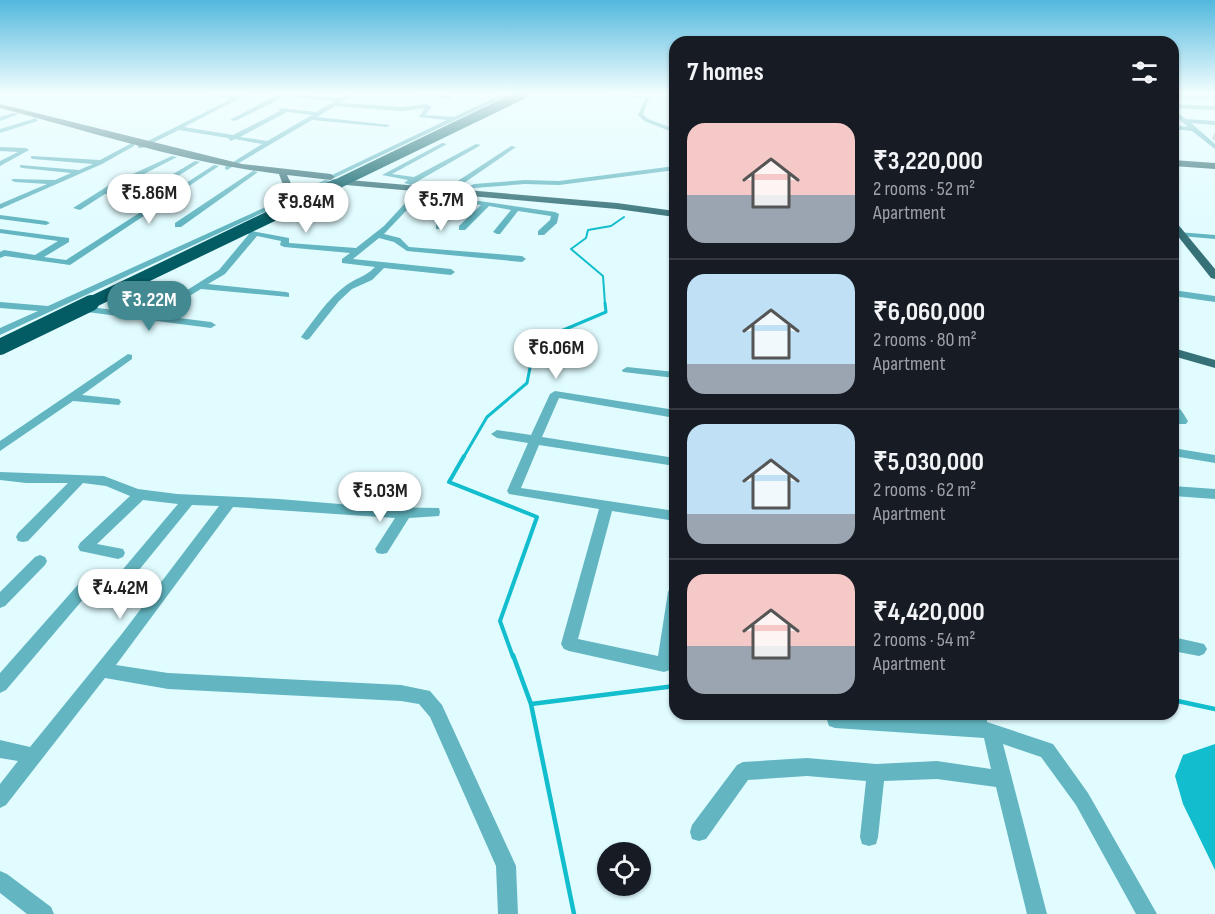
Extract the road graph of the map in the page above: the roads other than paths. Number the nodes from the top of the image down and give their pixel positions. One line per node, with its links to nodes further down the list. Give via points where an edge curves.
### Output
1 (104, 137): 16 (main road)
2 (104, 137): 16 (main road)
3 (160, 137): 16 (street)
4 (220, 137): 12 (street)
5 (235, 137): 12 (street)
6 (278, 137): 13 (street)
7 (418, 137): 36 (street)
8 (426, 137): 55 (highway, bridge)
9 (435, 137): 88 (highway, bridge)
10 (443, 137): 38 (street)
11 (1203, 137): 18 (street)
12 (231, 139): 13 (street)
13 (267, 143): 30 (street)
14 (444, 144): 40 (street, via 385,175)
15 (478, 145): 40 (street)
16 (139, 146): 21 (main road); 25 (street); 30 (main road)
17 (513, 147): 42 (street)
18 (1215, 147)
19 (0, 149): 22 (street, via 26,150)
20 (0, 156): 22 (street)
21 (174, 156): 24 (main road); 43 (street)
22 (14, 157): 26 (street)
23 (33, 157): 25 (street)
24 (197, 162): 29 (main road); 43 (street, via 147,192)
25 (100, 163): 33 (street)
26 (0, 164)
27 (1179, 164): 31 (main road)
28 (22, 166): 33 (street)
29 (216, 166): 30 (main road); 72 (street, via 67,263)
30 (230, 166): 34 (main road); 36 (main road)
31 (1215, 167)
32 (669, 169): 41 (street, via 559,183)
33 (80, 172): 39 (street)
34 (255, 172): 35 (main road); 57 (street)
35 (283, 175): 36 (main road); 45 (main road)
36 (330, 178): 38 (main road, via 332,185); 45 (street)
37 (15, 180): 39 (street)
38 (351, 181): 40 (main road); 62 (street)
39 (57, 182): 47 (street)
40 (407, 183): 42 (main road); 44 (main road)
41 (474, 186)
42 (448, 190): 44 (main road); 51 (main road); 53 (main road)
43 (105, 192): 50 (street)
44 (421, 192): 46 (street); 66 (street)
45 (292, 196): 83 (street)
46 (465, 202): 48 (street); 58 (street)
47 (4, 203): 49 (street)
48 (486, 205): 52 (street); 59 (street)
49 (0, 207)
50 (77, 208)
51 (669, 208)
52 (516, 209): 61 (street); 63 (street, via 555,214 554,221)
53 (669, 213)
54 (0, 217): 56 (street)
55 (256, 217)
56 (46, 223)
57 (178, 225)
58 (439, 226)
59 (462, 228)
60 (0, 231): 72 (street, via 66,240)
61 (497, 232)
62 (252, 233): 70 (street, via 286,240 284,245); 77 (street, via 222,272); 84 (street)
63 (541, 233)
64 (1179, 233): 67 (street)
65 (1179, 234): 76 (main road)
66 (377, 236): 68 (street); 70 (street)
67 (1215, 237)
68 (401, 243): 69 (street); 73 (street, via 407,249)
69 (480, 248)
70 (356, 251): 74 (street, via 345,261)
71 (0, 255): 72 (street)
72 (36, 258)
73 (522, 259)
74 (382, 265): 75 (street); 87 (street, via 336,299)
75 (452, 272)
76 (1215, 276)
77 (199, 286): 79 (street); 81 (street)
78 (1179, 294): 80 (street)
79 (286, 295)
80 (1215, 298)
81 (178, 299)
82 (0, 306): 83 (street)
83 (48, 309): 86 (street)
84 (90, 310): 85 (street); 89 (street)
85 (211, 325)
86 (0, 332)
87 (306, 337)
88 (0, 347)
89 (0, 352)
90 (1179, 354): 93 (main road)
91 (128, 357): 97 (street)
92 (1179, 362): 95 (main road)
93 (1215, 364)
94 (627, 370): 96 (street)
95 (1215, 372)
96 (669, 374)
97 (73, 397): 98 (street); 104 (street)
98 (115, 402)
99 (669, 413): 103 (street, via 555,394)
100 (1179, 417): 101 (street)
101 (1182, 421)
102 (497, 434): 103 (street)
103 (535, 440): 107 (street); 115 (street, via 513,490)
104 (0, 447)
105 (1179, 453): 106 (street)
106 (1215, 459)
107 (669, 461)
108 (0, 476): 109 (street, via 24,480)
109 (80, 479): 112 (street, via 105,482); 119 (street)
110 (1179, 491): 111 (street)
111 (1215, 494)
112 (140, 495): 113 (street); 121 (street, via 85,547)
113 (189, 499): 114 (street); 128 (street, via 116,588 88,583)
114 (228, 502): 117 (street); 127 (street)
115 (607, 506): 118 (street); 124 (street, via 569,644 664,665)
116 (434, 512): 117 (street)
117 (404, 514): 120 (street)
118 (669, 515)
119 (23, 537)
120 (382, 549)
121 (118, 553)
122 (40, 561): 123 (street)
123 (0, 602)
124 (669, 632)
125 (1179, 645): 126 (street)
126 (1199, 649)
127 (102, 669): 132 (street); 140 (street, via 168,681 424,697 436,711 506,866)
128 (0, 686)
129 (835, 720): 130 (street)
130 (983, 725): 134 (street); 142 (street, via 1047,750 1082,799)
131 (0, 749): 132 (street)
132 (33, 756): 135 (street)
133 (876, 773): 134 (street, via 937,770); 136 (street, via 807,767 743,771); 137 (street)
134 (1003, 778): 141 (street)
135 (0, 799)
136 (699, 832)
137 (869, 837)
138 (0, 881): 139 (street)
139 (44, 914)
140 (508, 914)
141 (1037, 914)
142 (1148, 914)

